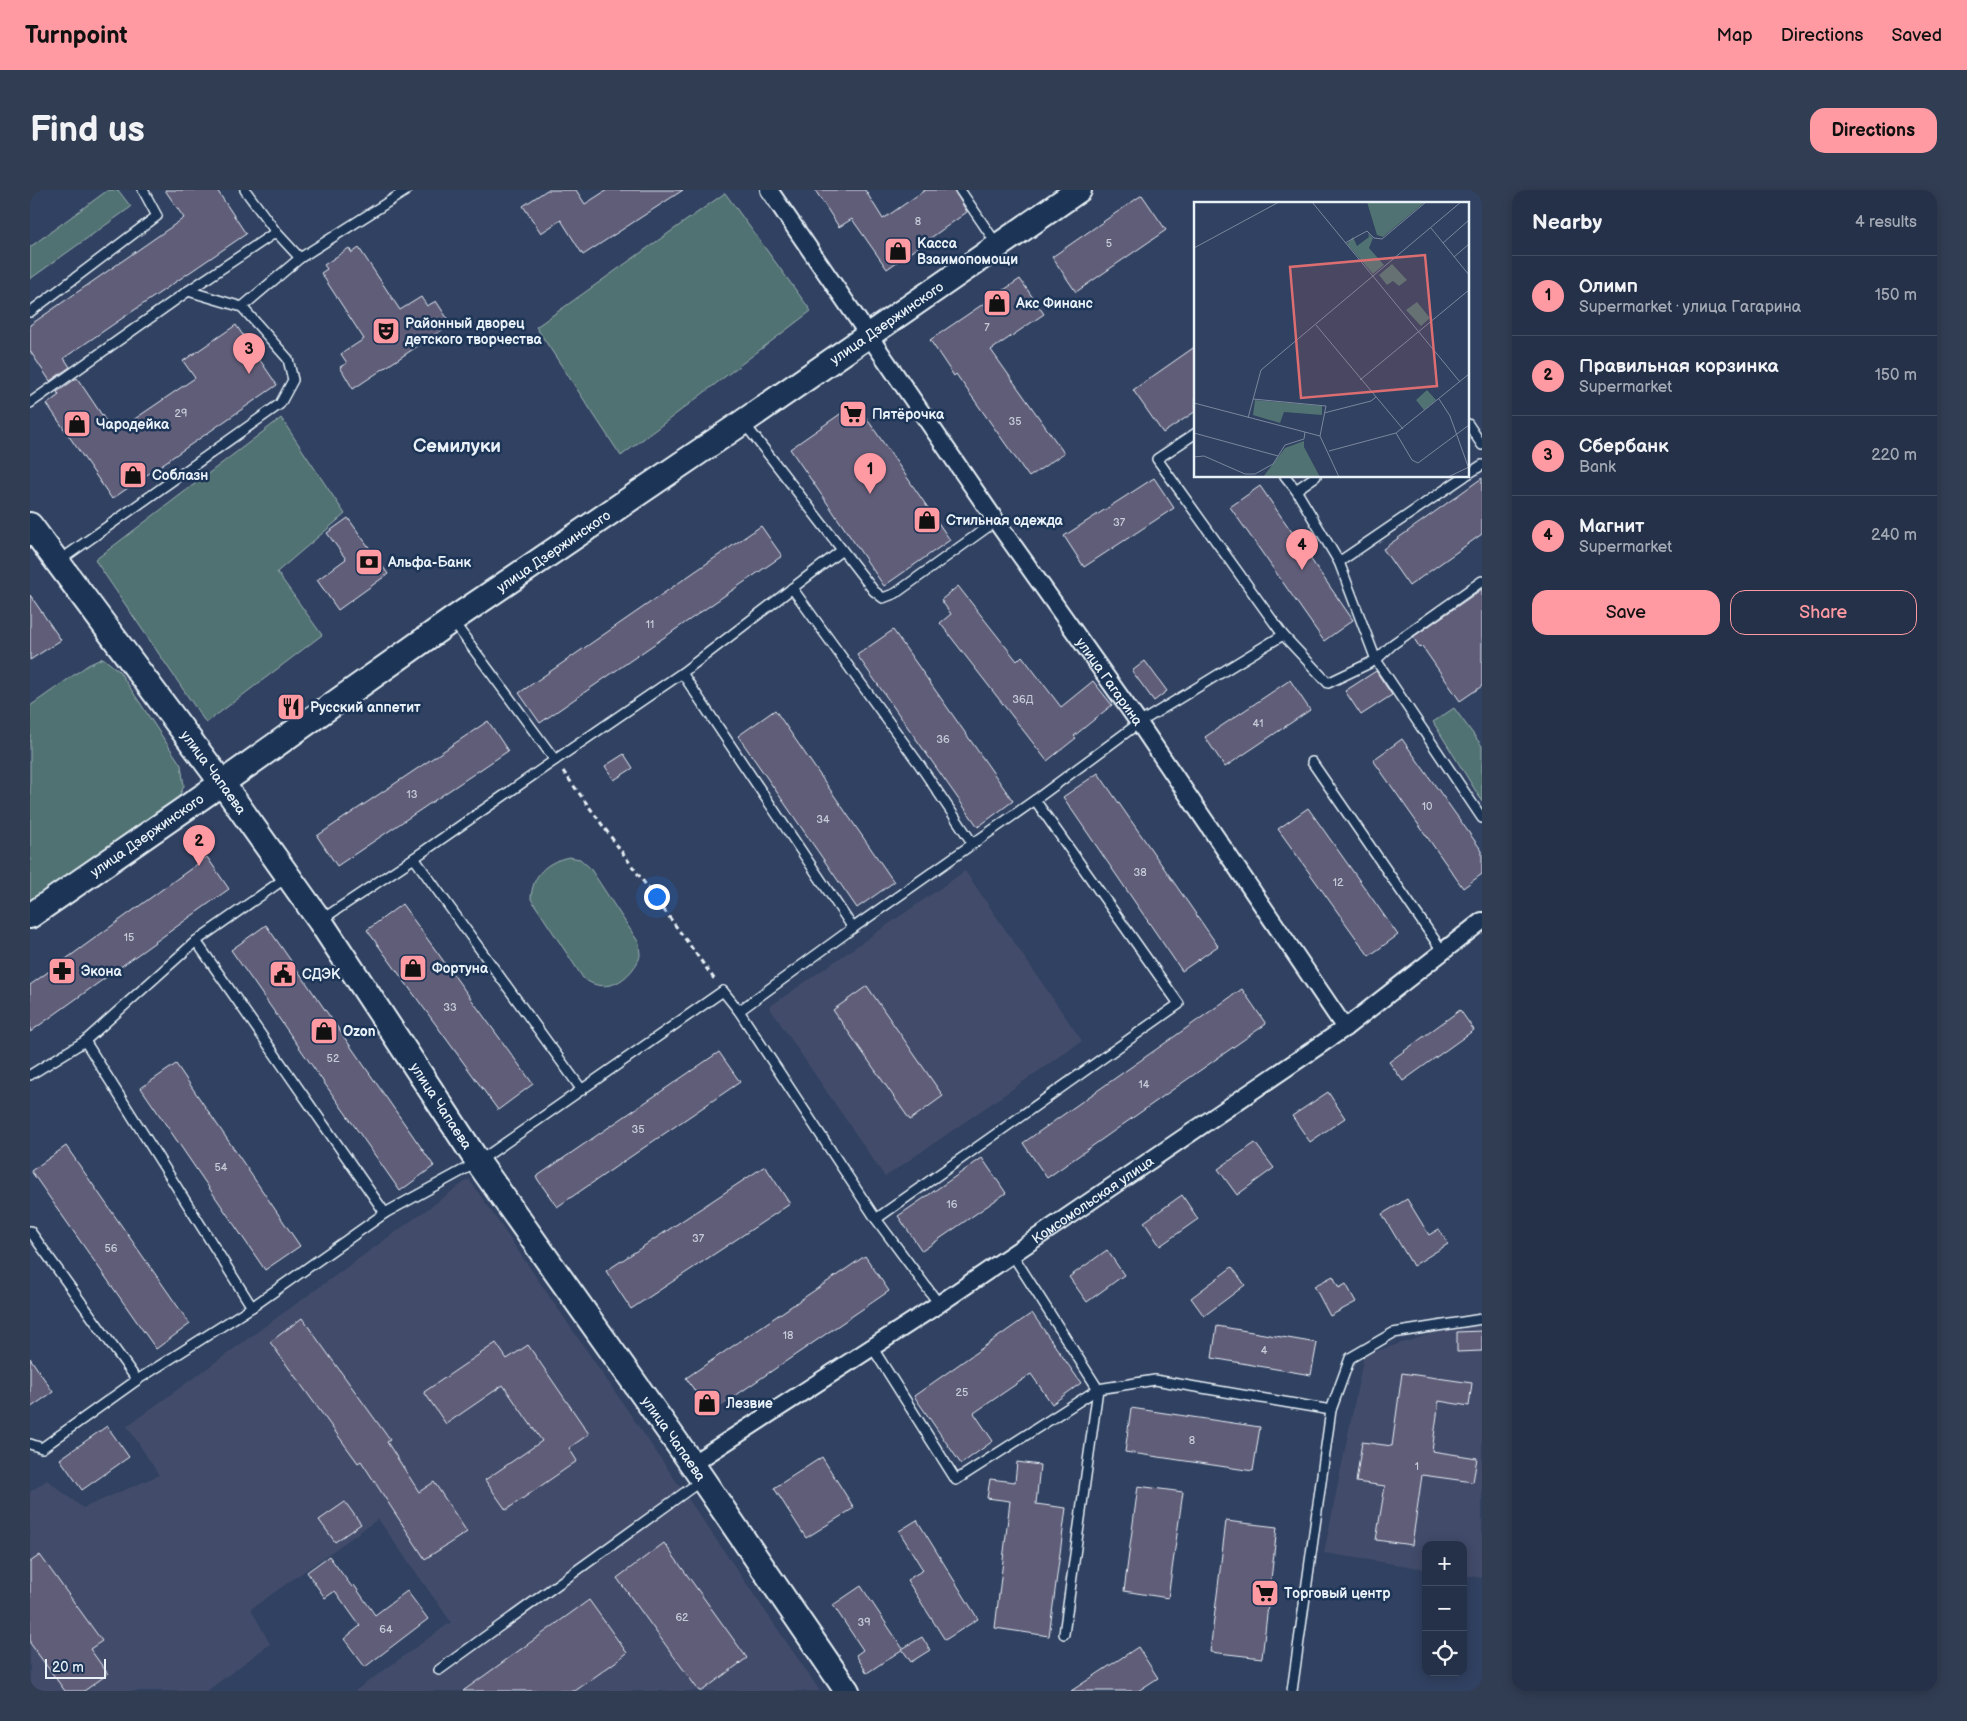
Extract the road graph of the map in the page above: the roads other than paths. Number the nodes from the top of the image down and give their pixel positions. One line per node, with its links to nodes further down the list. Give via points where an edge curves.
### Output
1 (143, 190): 12 (lane, via 157,216)
2 (245, 190): 7 (lane)
3 (407, 190): 9 (lane)
4 (769, 190): 13 (street, улица Гагарина)
5 (960, 190): 8 (lane)
6 (1079, 190): 8 (street, улица Дзержинского)
7 (276, 232): 9 (lane); 10 (lane)
8 (998, 246): 13 (street, улица Дзержинского)
9 (300, 258): 11 (lane)
10 (188, 291): 11 (lane); 14 (lane)
11 (242, 307): 28 (lane, via 288,359 293,380 280,404)
12 (30, 312)
13 (870, 335): 15 (street, улица Дзержинского); 25 (street, улица Гагарина)
14 (30, 403)
15 (744, 422): 27 (lane); 32 (street, улица Дзержинского)
16 (1470, 427): 18 (lane)
17 (1194, 435): 33 (lane, via 1157,459)
18 (1482, 445)
19 (1482, 465): 20 (lane)
20 (1470, 473)
21 (1287, 478): 24 (lane)
22 (1313, 478): 24 (lane)
23 (1463, 478): 29 (lane)
24 (1296, 490): 29 (lane)
25 (996, 521): 27 (lane, via 896,593 883,598); 36 (street, улица Гагарина)
26 (30, 524): 28 (street, улица Чапаева)
27 (842, 550): 31 (lane)
28 (57, 562): 39 (street, улица Чапаева)
29 (1340, 562): 34 (lane)
30 (1482, 581): 34 (lane, via 1393,644)
31 (792, 588): 35 (lane); 42 (lane)
32 (452, 620): 37 (lane); 39 (street, улица Дзержинского)
33 (1283, 635): 34 (lane, via 1328,683); 36 (lane)
34 (1376, 660): 41 (lane)
35 (682, 673): 37 (lane); 48 (lane)
36 (1139, 723): 40 (lane); 52 (street, улица Гагарина)
37 (555, 760): 43 (lane)
38 (1312, 762): 50 (lane)
39 (222, 783): 44 (street, улица Чапаева); 45 (street, улица Дзержинского)
40 (1035, 800): 42 (lane); 58 (lane, via 1179,1004)
41 (1482, 818)
42 (973, 844): 48 (lane)
43 (414, 858): 46 (lane); 55 (lane)
44 (288, 877): 46 (street, улица Чапаева); 49 (lane)
45 (30, 916)
46 (320, 921): 56 (street, улица Чапаева)
47 (1482, 921): 50 (street, Комсомольская улица)
48 (853, 928): 51 (lane)
49 (196, 941): 53 (lane); 57 (lane)
50 (1443, 952): 52 (street, Комсомольская улица)
51 (738, 1011): 55 (lane, via 723,991); 58 (lane)
52 (1345, 1028): 60 (street, Комсомольская улица)
53 (85, 1041): 54 (lane); 62 (lane)
54 (30, 1075)
55 (582, 1090): 56 (lane)
56 (478, 1162): 57 (lane); 69 (street, улица Чапаева)
57 (385, 1213): 62 (lane)
58 (876, 1219): 61 (lane)
59 (30, 1231): 65 (lane)
60 (1012, 1254): 61 (street, Комсомольская улица); 66 (lane)
61 (938, 1304): 64 (street, Комсомольская улица)
62 (252, 1307): 65 (lane)
63 (1482, 1319): 67 (lane, via 1393,1333 1350,1358)
64 (872, 1347): 66 (lane, via 956,1480); 69 (street, Комсомольская улица)
65 (137, 1380): 68 (lane, via 42,1448)
66 (1098, 1389): 67 (lane, via 1155,1380); 70 (lane)
67 (1331, 1410): 73 (lane)
68 (30, 1444)
69 (697, 1472): 71 (lane); 72 (street, улица Чапаева)
70 (1064, 1634)
71 (439, 1670)
72 (847, 1691)
73 (1292, 1691)

